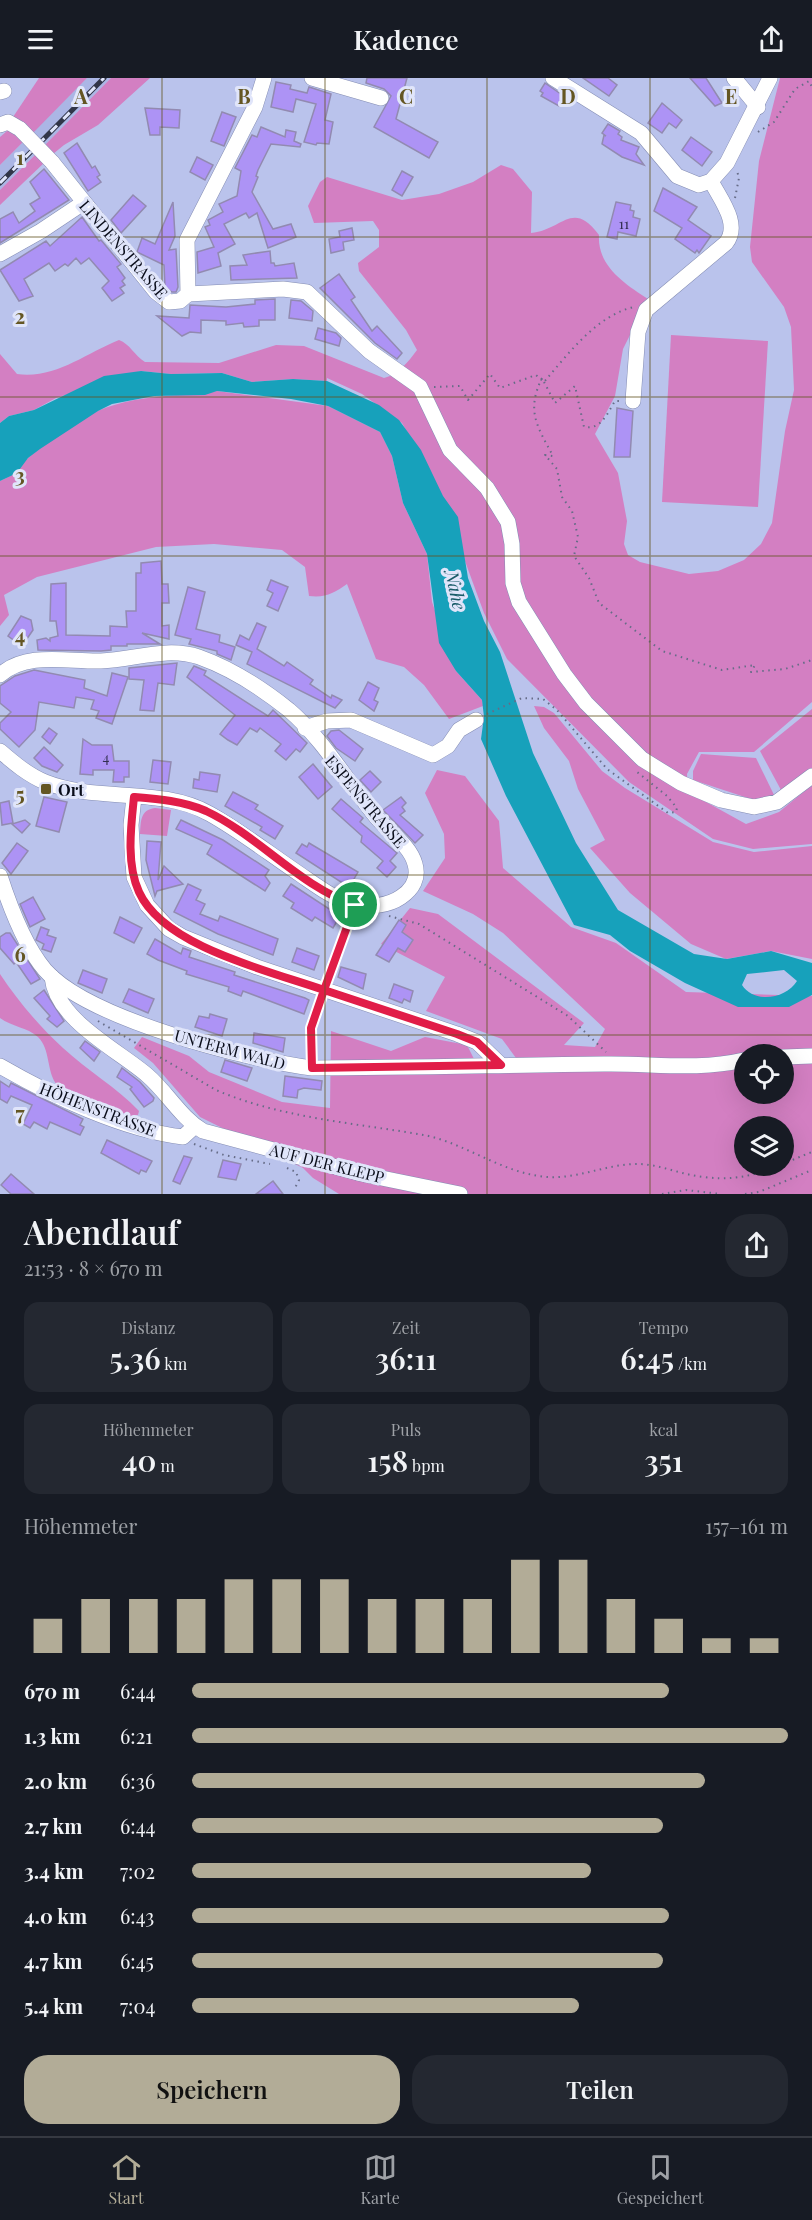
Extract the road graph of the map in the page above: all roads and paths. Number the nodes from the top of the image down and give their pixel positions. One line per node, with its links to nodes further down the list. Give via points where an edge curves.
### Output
1 (264, 78): 16 (street, LINDENSTRASSE, via 255,107 187,240)
2 (312, 78): 7 (street)
3 (554, 78): 12 (street, via 641,133 684,181 699,185)
4 (734, 78): 8 (street)
5 (770, 78): 8 (street)
6 (812, 87): 10 (path, via 809,81 795,89 774,122)
7 (381, 98)
8 (758, 107): 11 (street)
9 (0, 126): 13 (street, LINDENSTRASSE, bridge, via 8,122 20,129)
10 (755, 134)
11 (734, 151): 12 (street); 14 (path, via 739,178)
12 (711, 181): 14 (street)
13 (83, 203): 15 (street); 16 (street, LINDENSTRASSE, via 163,300 174,303)
14 (731, 221): 17 (street, via 732,231 726,243)
15 (0, 254)
16 (188, 294): 20 (street, via 283,289 306,292 383,362)
17 (646, 310): 19 (path, via 637,307 623,311 579,340); 21 (street, via 638,332)
18 (542, 378): 19 (path); 20 (path, via 536,375 500,388 490,374 468,400 460,386); 22 (path, via 533,412 553,456 545,455 557,469 562,496 572,511 578,537 574,556 599,603 662,651 702,666 722,670 755,665 751,672 785,669)
19 (544, 382): 21 (path, via 555,404 575,386 584,427 602,424 615,401)
20 (420, 387): 28 (street, via 450,450 487,488 508,522 513,583 519,602 564,674 627,746 662,773 741,806 768,806)
21 (633, 401)
22 (812, 660)
23 (0, 675): 25 (street, via 16,664 31,661 101,661 147,654 186,654 209,661 256,688 292,712)
24 (476, 720): 25 (street, via 459,729 443,750 433,755 351,720 327,721); 27 (path, via 533,696 548,701 607,770 668,813 676,812 672,801)
25 (305, 728): 31 (street, ESPENSTRASSE, via 376,817 405,846 416,866 417,877 412,886 396,900)
26 (0, 751): 29 (street, ESPENSTRASSE, via 46,783)
27 (632, 766)
28 (812, 776)
29 (134, 797): 31 (street, ESPENSTRASSE, via 171,801 206,812 324,890); 34 (street, via 134,877 139,892 158,919 183,937)
30 (0, 876): 33 (street, via 32,950)
31 (355, 905): 34 (path)
32 (380, 918): 39 (path, via 403,918 419,924 568,1016)
33 (52, 977): 42 (street, UNTERM WALD, via 96,1004 152,1027 222,1050); 43 (street, via 55,991 81,1024 148,1076)
34 (324, 990): 40 (street, via 477,1042); 42 (path, via 311,1028)
35 (92, 1018): 45 (path, via 234,1098 306,1116 440,1139 540,1177 555,1178 635,1164 704,1178 745,1178)
36 (812, 1056): 37 (street)
37 (794, 1057)
38 (734, 1062): 39 (street, UNTERM WALD, via 684,1068)
39 (620, 1064): 40 (street, UNTERM WALD)
40 (501, 1065): 42 (street, UNTERM WALD)
41 (0, 1066): 44 (street, HÖHENSTRASSE, via 102,1114)
42 (312, 1068)
43 (195, 1126): 44 (street); 48 (street, AUF DER KLEPP, via 212,1135 351,1171)
44 (183, 1137): 47 (path, via 224,1155 296,1172 299,1180)
45 (812, 1152)
46 (812, 1170): 51 (path)
47 (294, 1190)
48 (459, 1194)
49 (662, 1194): 50 (path, via 686,1190)
50 (721, 1194)
51 (745, 1194)

